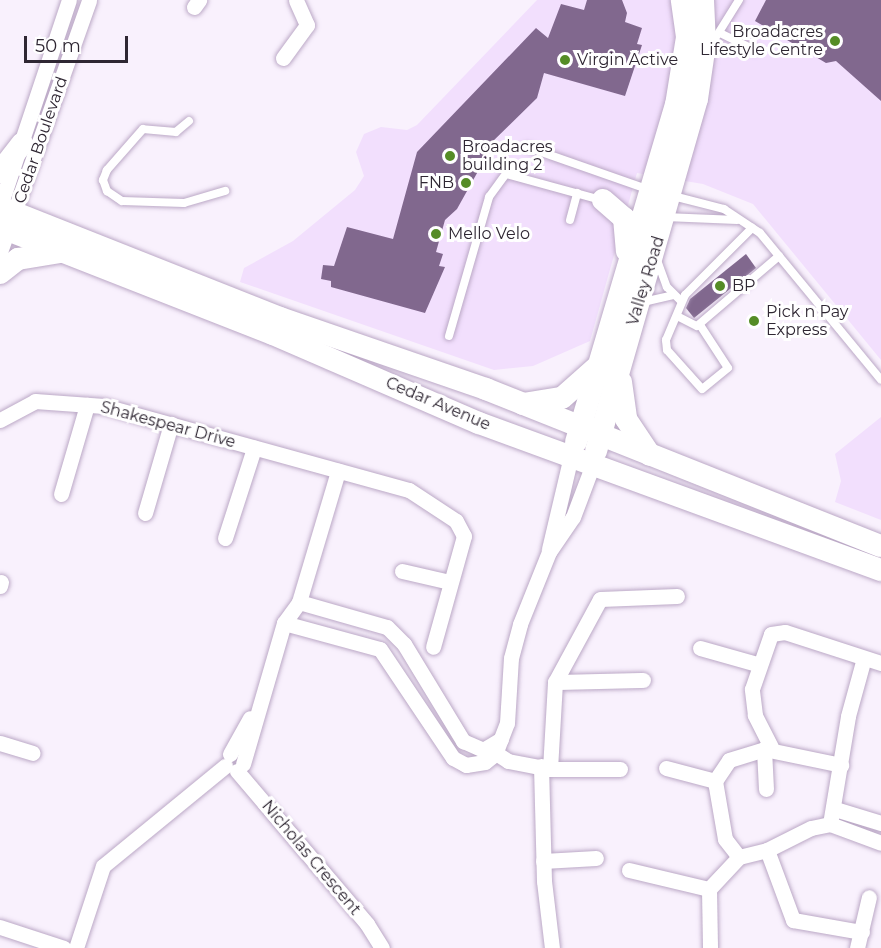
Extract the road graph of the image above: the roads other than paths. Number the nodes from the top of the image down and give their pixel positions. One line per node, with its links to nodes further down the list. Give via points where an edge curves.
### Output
1 (69, 0): 12 (street, Cedar Boulevard)
2 (89, 0): 18 (street, Cedar Boulevard)
3 (296, 0): 10 (street, via 307,25)
4 (682, 0): 9 (main road, Valley Road)
5 (703, 0): 9 (main road, Valley Road)
6 (739, 0): 7 (lane)
7 (720, 33): 8 (lane); 9 (lane)
8 (755, 50)
9 (694, 57): 17 (main road, Valley Road)
10 (283, 58)
11 (189, 121): 15 (lane, via 176,132 143,129 107,170 103,180 107,191 122,201 184,203)
12 (22, 144): 14 (main road); 18 (street, Cedar Boulevard)
13 (527, 147): 17 (lane)
14 (0, 172)
15 (225, 190)
16 (577, 193): 17 (lane); 19 (lane); 33 (lane, via 506,174 482,217)
17 (642, 204): 20 (lane); 20 (lane, via 711,205); 23 (main road, Valley Road); 26 (main road, Valley Road); 26 (main road, via 626,225)
18 (5, 217): 22 (street); 24 (main road, Cedar Avenue); 36 (main road, Cedar Avenue, via 280,318 352,340)
19 (570, 220)
20 (738, 220): 21 (lane)
21 (752, 228): 25 (lane); 29 (lane)
22 (0, 252)
23 (654, 252): 28 (lane); 30 (main road, Valley Road)
24 (70, 253): 27 (main road, via 41,252 18,259); 43 (main road, Cedar Avenue, via 479,423)
25 (779, 256): 32 (lane); 35 (lane)
26 (628, 261): 34 (main road, Valley Road)
27 (0, 273)
28 (674, 295): 29 (lane); 30 (lane)
29 (681, 302): 31 (lane)
30 (638, 304): 34 (main road, Valley Road)
31 (677, 316): 32 (lane, via 695,327); 32 (lane, via 666,347 702,389 728,368)
32 (700, 324)
33 (449, 336)
34 (610, 369): 36 (main road, via 562,398); 40 (main road, Valley Road); 42 (main road, via 626,419)
35 (881, 380)
36 (519, 404): 40 (main road, Cedar Avenue)
37 (87, 405): 38 (street, Shakespear Drive, via 26,403); 39 (street, Shakespear Drive); 46 (street)
38 (0, 420)
39 (171, 424): 41 (street, Shakespear Drive); 47 (street)
40 (591, 433): 42 (main road, Cedar Avenue); 43 (main road, Valley Road); 44 (main road, Valley Road)
41 (254, 448): 45 (street, Shakespear Drive); 48 (street)
42 (650, 455): 49 (main road, Cedar Avenue)
43 (571, 456): 44 (main road, Cedar Avenue); 50 (street, Valley Road)
44 (593, 464): 50 (street, Valley Road, via 573,517); 51 (main road, Cedar Avenue)
45 (338, 471): 53 (street, Shakespear Drive, via 409,490 456,521 464,536); 55 (street)
46 (61, 494)
47 (145, 513)
48 (225, 537)
49 (881, 546)
50 (549, 552): 68 (street, Valley Road, via 513,646 507,723)
51 (881, 570)
52 (402, 571): 53 (street)
53 (450, 582): 57 (street)
54 (677, 596): 65 (street, via 600,599)
55 (299, 602): 56 (street); 61 (street, via 379,622 395,634)
56 (284, 623): 63 (street, via 373,645 386,654); 70 (street, via 268,678)
57 (434, 647)
58 (700, 648): 62 (street)
59 (864, 658): 60 (street); 62 (street, via 779,631 765,642); 71 (street)
60 (881, 663)
61 (416, 664): 63 (street); 68 (street, via 459,736 473,748)
62 (757, 664): 67 (street, via 752,689 755,715)
63 (399, 674): 68 (street, via 453,758 473,766)
64 (643, 680): 65 (street)
65 (555, 682): 72 (street)
66 (0, 743): 69 (street)
67 (768, 748): 71 (street); 75 (street, via 729,760); 76 (street)
68 (492, 751): 72 (street, via 508,761)
69 (32, 753)
70 (234, 764): 91 (street, via 103,866); 92 (street, Nicholas Crescent, via 367,924)
71 (841, 765): 77 (street)
72 (545, 768): 74 (street); 84 (street)
73 (666, 768): 75 (street)
74 (620, 769)
75 (715, 781): 82 (street, via 724,839)
76 (766, 789)
77 (835, 808): 78 (street); 79 (street)
78 (881, 823)
79 (830, 824): 80 (street); 81 (street, via 805,830)
80 (881, 843)
81 (767, 850): 82 (street); 89 (street, via 793,920)
82 (739, 856): 86 (street)
83 (596, 858): 84 (street)
84 (543, 861): 93 (street)
85 (629, 870): 86 (street)
86 (709, 889): 94 (street)
87 (869, 897): 89 (street)
88 (0, 927): 90 (street)
89 (862, 932): 95 (street)
90 (64, 948)
91 (76, 948)
92 (382, 948)
93 (552, 948)
94 (710, 948)
95 (857, 948)

